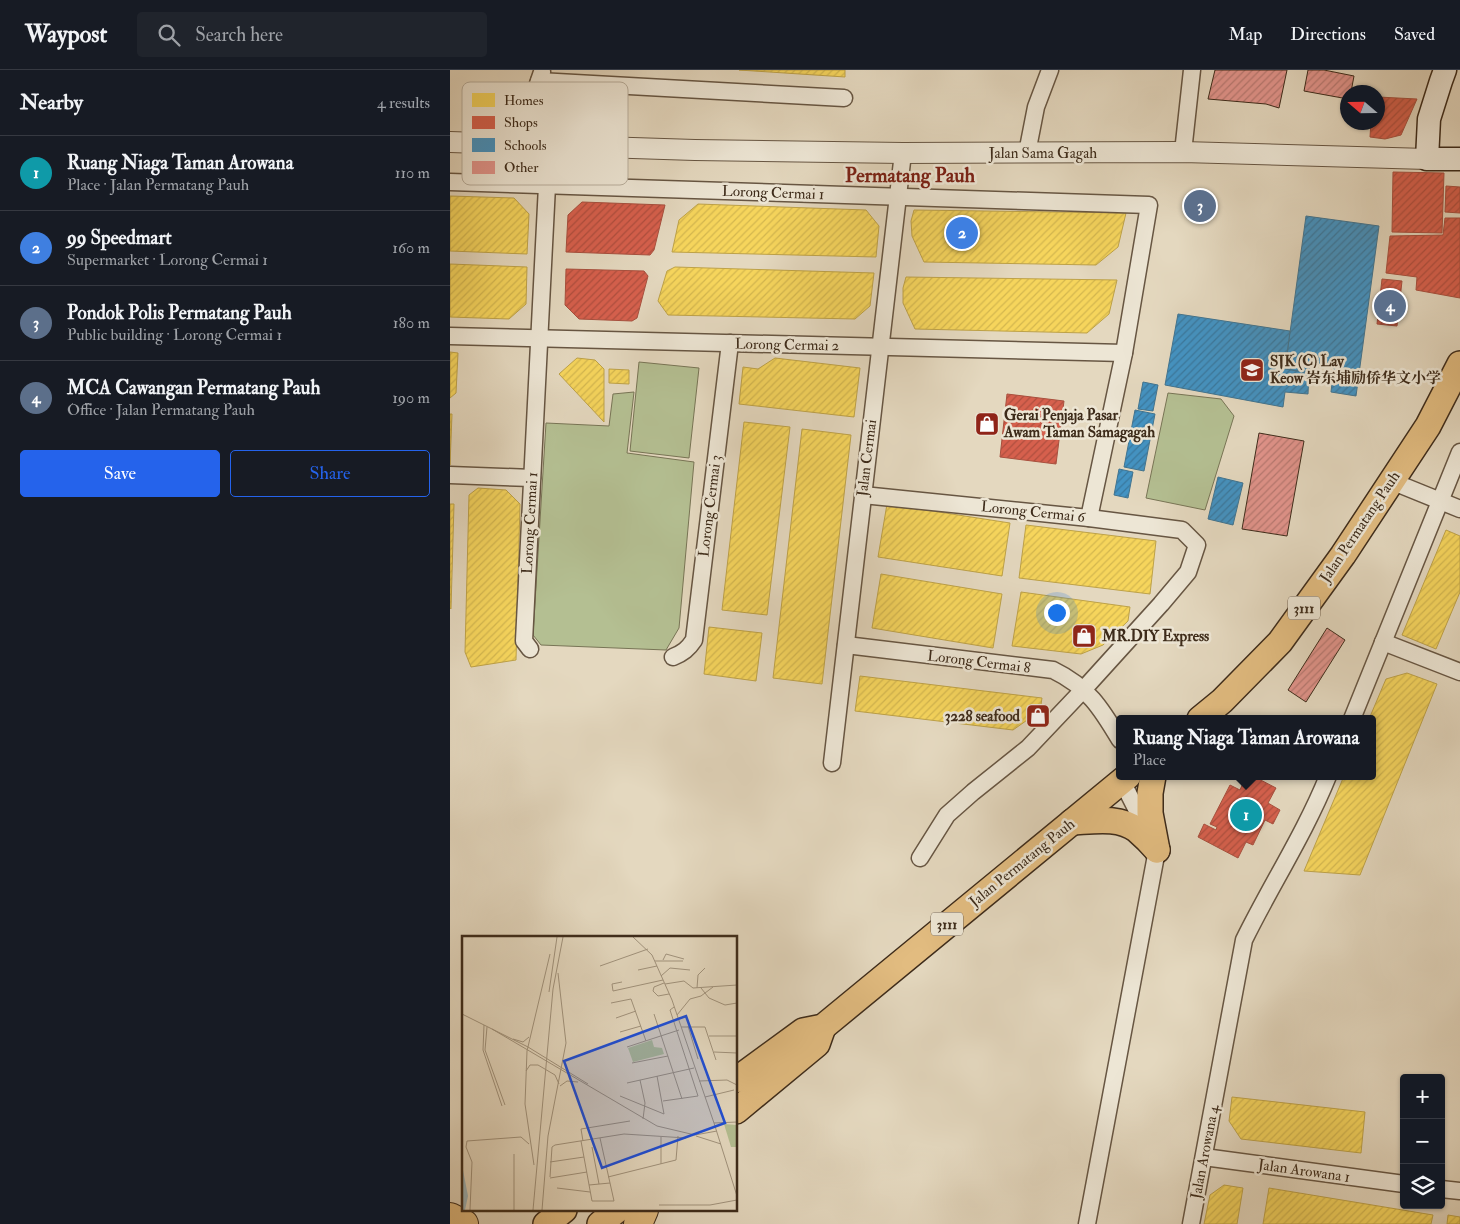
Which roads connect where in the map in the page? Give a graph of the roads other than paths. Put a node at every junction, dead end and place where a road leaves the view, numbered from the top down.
1 (1050, 70) edge
2 (1192, 70) edge
3 (1446, 70) edge
4 (541, 76) edge
5 (624, 82) edge
6 (628, 82) edge
7 (844, 98) dead end
8 (628, 148) edge
9 (1183, 152) junction
10 (903, 153) junction
11 (1027, 153) junction
12 (1427, 158) junction
13 (1460, 160) edge
14 (523, 185) edge
15 (547, 186) junction
16 (898, 197) junction
17 (450, 336) edge
18 (539, 338) junction
19 (730, 343) junction
20 (880, 347) junction
21 (1124, 353) junction
22 (1460, 364) edge
23 (1460, 378) edge
24 (1428, 426) junction
25 (1460, 452) edge
26 (450, 475) edge
27 (532, 478) junction
28 (1391, 482) junction
29 (863, 495) junction
30 (1440, 501) junction
31 (1460, 509) edge
32 (1089, 518) junction
33 (1383, 642) junction
34 (846, 645) junction
35 (530, 650) dead end
36 (673, 657) dead end
37 (1460, 672) edge
38 (1083, 690) junction
39 (1100, 708) junction
40 (1205, 715) edge
41 (1354, 715) edge
42 (1116, 717) edge
43 (1116, 734) edge
44 (832, 763) dead end
45 (1122, 780) edge
46 (1125, 780) edge
47 (1152, 780) edge
48 (1326, 780) edge
49 (1072, 822) junction
50 (1157, 850) junction
51 (920, 858) dead end
52 (823, 1026) junction
53 (738, 1079) edge
54 (738, 1109) edge
55 (1204, 1157) junction
56 (1400, 1183) edge
57 (1445, 1190) edge
58 (1460, 1192) edge
59 (561, 1212) edge
60 (615, 1212) edge
61 (643, 1212) edge
62 (450, 1217) edge
63 (464, 1224) edge
64 (546, 1224) edge
65 (600, 1224) edge
66 (638, 1224) edge
67 (1087, 1224) edge
68 (1191, 1224) edge

1 - 11 street
2 - 9 street
3 - 12 main road
4 - 5 street
6 - 7 street
8 - 10 street, Jalan Sama Gagah
9 - 11 street, Jalan Sama Gagah
9 - 12 street, Jalan Sama Gagah
10 - 11 street, Jalan Sama Gagah
10 - 16 street, Jalan Cermai
12 - 13 main road
14 - 15 street, Lorong Cermai 1
15 - 16 street, Lorong Cermai 1
15 - 18 street, Lorong Cermai 1
16 - 20 street, Jalan Cermai
16 - 21 street, Lorong Cermai 1
17 - 18 street, Lorong Cermai 2
18 - 19 street, Lorong Cermai 2
18 - 27 street, Lorong Cermai 1
19 - 20 street, Lorong Cermai 2
19 - 36 street, Lorong Cermai 3
20 - 21 street, Lorong Cermai 2
20 - 29 street, Jalan Cermai
21 - 32 street
22 - 24 main road, Jalan Permatang Pauh / 3111
23 - 24 main road
24 - 28 main road, Jalan Permatang Pauh / 3111
25 - 30 street
26 - 27 street
27 - 35 street, Lorong Cermai 1
28 - 30 street
28 - 40 main road, Jalan Permatang Pauh / 3111
29 - 32 street, Lorong Cermai 6
29 - 34 street, Jalan Cermai
30 - 31 street
30 - 33 street
32 - 38 street, Lorong Cermai 6
33 - 37 street
33 - 41 street
34 - 38 street, Lorong Cermai 8
34 - 44 street, Jalan Cermai
38 - 39 street, Lorong Cermai 8
38 - 51 street
39 - 42 street, Lorong Cermai 8
39 - 43 street, Lorong Cermai 8
45 - 49 main road, Jalan Permatang Pauh / 3111
46 - 50 street
47 - 50 main road
48 - 55 street, Jalan Arowana 4
49 - 50 main road
49 - 52 main road, Jalan Permatang Pauh / 3111
50 - 67 street
52 - 53 main road, Jalan Permatang Pauh / 3111
52 - 54 main road, Jalan Permatang Pauh / 3111
55 - 56 street, Jalan Arowana 1
55 - 68 street, Jalan Arowana 4
57 - 58 street
59 - 64 main road
60 - 65 main road
61 - 66 highway
62 - 63 highway

